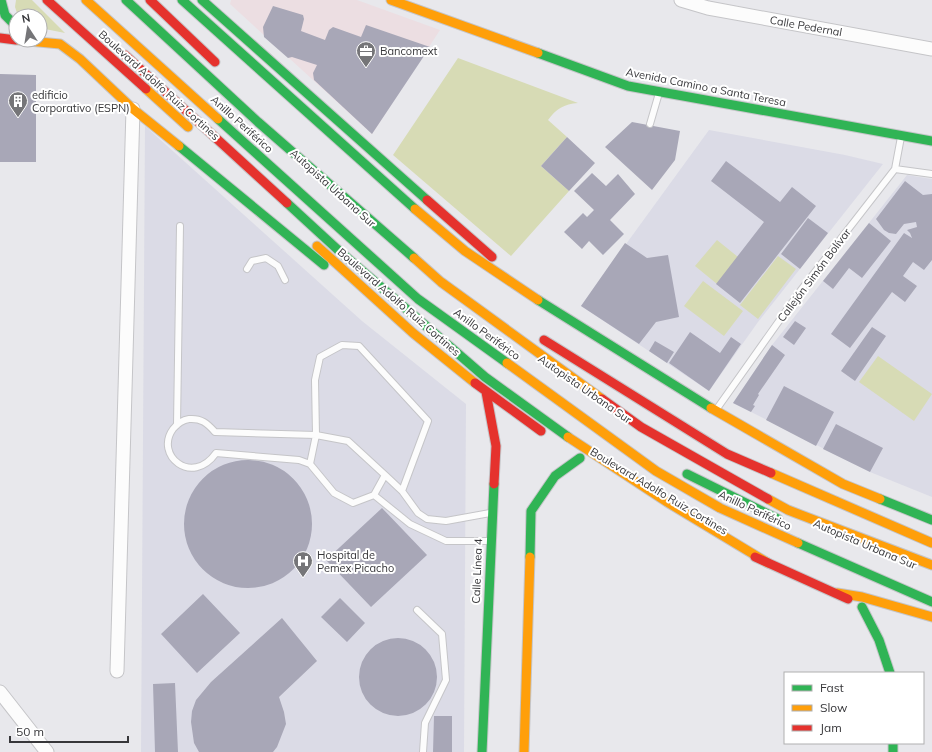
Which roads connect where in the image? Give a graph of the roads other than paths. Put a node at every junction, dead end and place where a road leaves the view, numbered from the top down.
1 (1, 0) edge
2 (86, 0) edge
3 (126, 0) edge
4 (150, 0) edge
5 (182, 0) edge
6 (202, 0) edge
7 (391, 0) edge
8 (681, 0) edge
9 (50, 2) edge
10 (8, 19) edge
11 (48, 40) edge
12 (48, 43) edge
13 (60, 44) junction
14 (119, 49) dead end
15 (932, 49) edge
16 (224, 71) dead end
17 (659, 92) junction
18 (132, 109) junction
19 (650, 124) dead end
20 (197, 135) dead end
21 (901, 135) junction
22 (932, 141) edge
23 (327, 169) dead end
24 (895, 169) junction
25 (932, 174) edge
26 (180, 226) dead end
27 (308, 237) dead end
28 (436, 264) dead end
29 (247, 269) dead end
30 (285, 280) dead end
31 (471, 292) dead end
32 (495, 310) dead end
33 (564, 315) junction
34 (413, 333) junction
35 (535, 334) dead end
36 (486, 392) junction
37 (715, 411) junction
38 (177, 425) junction
39 (316, 435) junction
40 (549, 436) dead end
41 (580, 458) dead end
42 (310, 464) junction
43 (680, 470) dead end
44 (386, 476) junction
45 (402, 491) junction
46 (632, 491) dead end
47 (374, 495) junction
48 (492, 512) junction
49 (418, 513) junction
50 (932, 520) edge
51 (784, 521) dead end
52 (410, 524) junction
53 (491, 541) junction
54 (932, 543) edge
55 (768, 563) junction
56 (932, 565) edge
57 (838, 593) junction
58 (932, 602) edge
59 (862, 607) junction
60 (417, 610) dead end
61 (932, 617) edge
62 (932, 626) edge
63 (117, 671) dead end
64 (890, 672) edge
65 (0, 692) edge
66 (47, 752) edge
67 (423, 752) edge
68 (482, 752) edge
69 (524, 752) edge

1 - 10 main road
2 - 58 main road, Anillo Periférico
3 - 56 main road, Autopista Urbana Sur
4 - 16 main road
5 - 33 main road
6 - 33 main road
7 - 17 main road, Avenida Camino a Santa Teresa
8 - 15 street, Calle Pedernal
9 - 20 main road, Boulevard Adolfo Ruiz Cortines
11 - 13 main road
12 - 13 main road
13 - 18 main road
14 - 55 main road
17 - 19 lane
17 - 21 main road, Avenida Camino a Santa Teresa
18 - 34 main road
18 - 63 street
21 - 22 main road, Avenida Camino a Santa Teresa
21 - 24 lane, Callejón Simón Bolívar
23 - 28 main road
24 - 25 lane
24 - 37 lane, Callejón Simón Bolívar
26 - 38 lane
27 - 34 main road, Boulevard Adolfo Ruiz Cortines
29 - 30 lane
31 - 32 main road
33 - 37 main road
34 - 36 main road, Boulevard Adolfo Ruiz Cortines
35 - 54 main road
36 - 40 main road, Boulevard Adolfo Ruiz Cortines
36 - 48 main road, Calle Línea 4
37 - 50 main road
38 - 39 lane
38 - 42 lane
39 - 42 lane
39 - 44 lane
39 - 45 lane
41 - 69 main road
42 - 47 lane
43 - 51 main road
44 - 45 lane
44 - 47 lane
45 - 49 lane
46 - 55 main road, Boulevard Adolfo Ruiz Cortines
47 - 52 lane
48 - 49 lane
48 - 53 main road, Calle Línea 4
49 - 52 lane
52 - 53 lane
53 - 68 main road, Calle Línea 4
55 - 57 main road, Boulevard Adolfo Ruiz Cortines
57 - 59 main road, Boulevard Adolfo Ruiz Cortines
57 - 61 main road
59 - 62 main road, Boulevard Adolfo Ruiz Cortines
59 - 64 main road
60 - 67 lane
65 - 66 street

